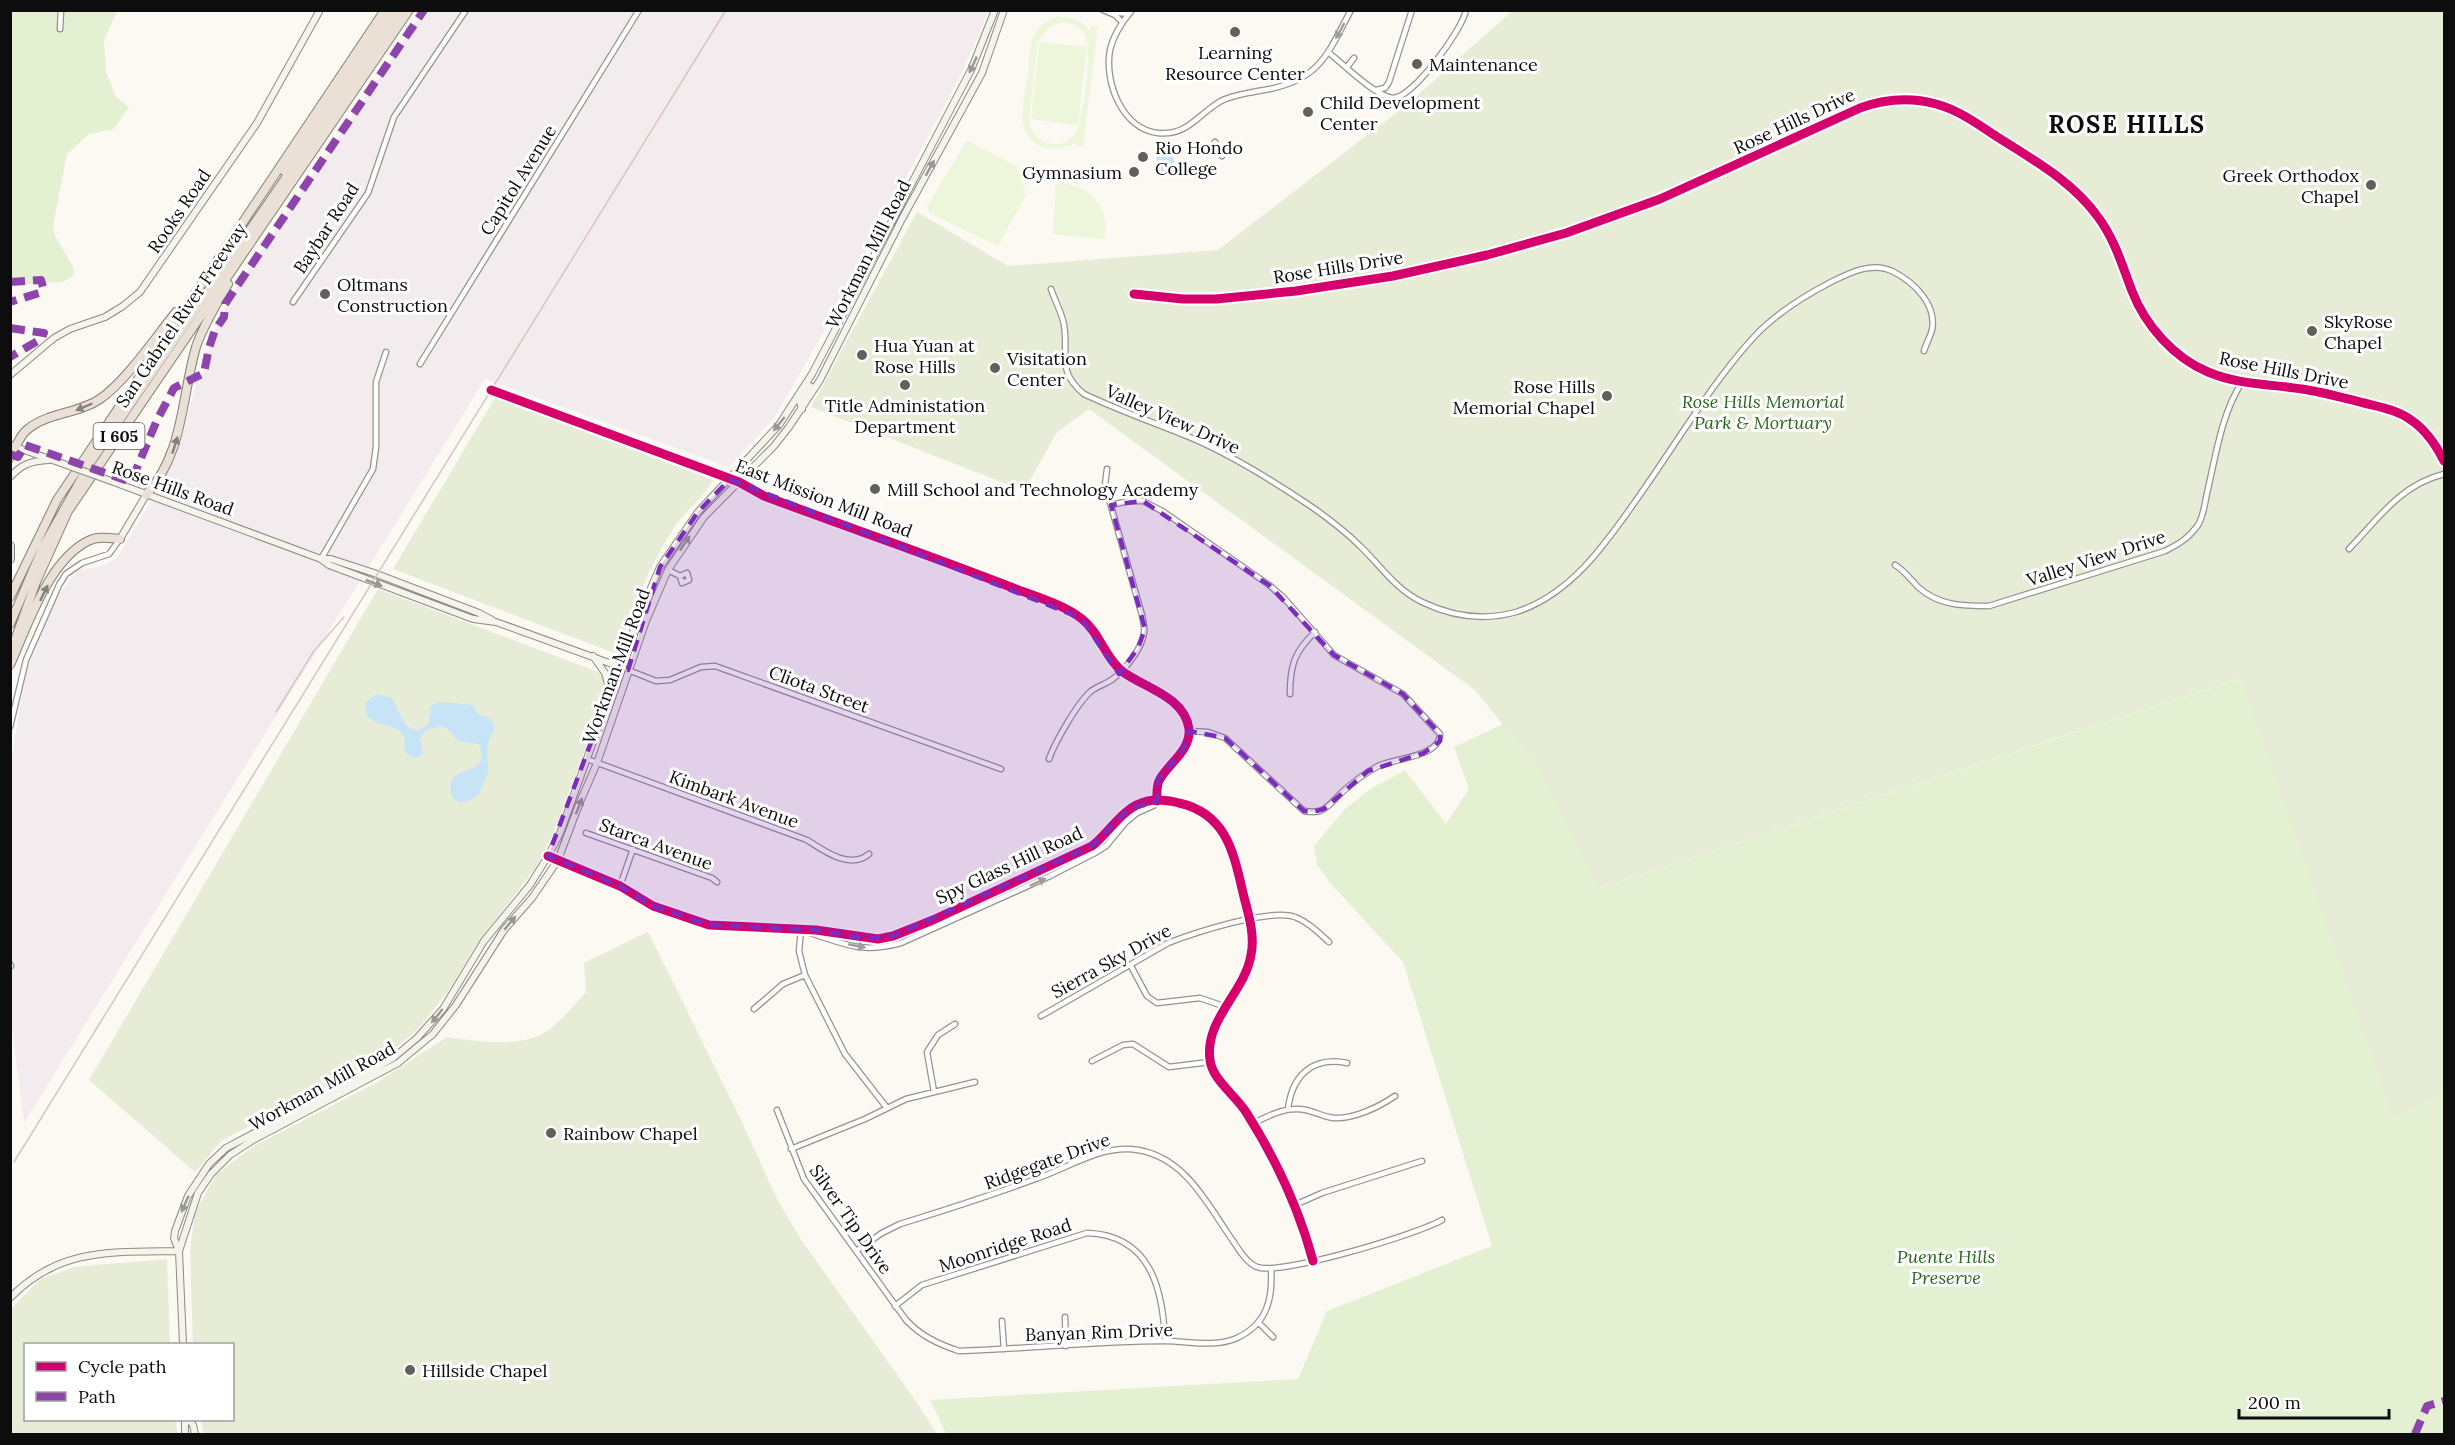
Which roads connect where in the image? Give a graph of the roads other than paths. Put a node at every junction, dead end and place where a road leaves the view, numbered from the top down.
1 (61, 10) edge
2 (320, 10) edge
3 (385, 10) edge
4 (393, 10) edge
5 (401, 10) edge
6 (409, 10) edge
7 (466, 10) edge
8 (639, 10) edge
9 (994, 10) edge
10 (1004, 10) edge
11 (1351, 10) edge
12 (1412, 10) edge
13 (1466, 10) edge
14 (1106, 11) edge
15 (1130, 12) edge
16 (1122, 22) junction
17 (60, 29) dead end
18 (1328, 52) junction
19 (1354, 58) dead end
20 (1347, 67) junction
21 (1376, 90) junction
22 (1215, 142) dead end
23 (1222, 156) dead end
24 (256, 234) junction
25 (208, 273) junction
26 (1051, 289) dead end
27 (1134, 294) dead end
28 (293, 302) dead end
29 (159, 346) junction
30 (1924, 351) dead end
31 (386, 352) dead end
32 (420, 364) dead end
33 (817, 366) junction
34 (10, 375) edge
35 (2242, 382) junction
36 (491, 390) dead end
37 (802, 409) junction
38 (12, 448) edge
39 (10, 459) edge
40 (52, 459) junction
41 (2445, 462) edge
42 (1107, 469) dead end
43 (2445, 474) edge
44 (10, 477) edge
45 (730, 479) junction
46 (739, 482) junction
47 (146, 495) junction
48 (1111, 505) junction
49 (120, 539) junction
50 (10, 546) edge
51 (2349, 549) dead end
52 (10, 559) edge
53 (321, 559) junction
54 (1894, 565) dead end
55 (660, 567) junction
56 (668, 570) junction
57 (678, 575) dead end
58 (16, 584) junction
59 (10, 597) edge
60 (649, 612) junction
61 (10, 614) edge
62 (10, 624) edge
63 (1315, 632) junction
64 (10, 654) edge
65 (592, 655) junction
66 (10, 665) edge
67 (620, 666) junction
68 (628, 670) junction
69 (1122, 670) junction
70 (611, 693) junction
71 (1290, 694) dead end
72 (10, 727) edge
73 (1189, 731) junction
74 (586, 759) junction
75 (1049, 759) dead end
76 (597, 763) junction
77 (1000, 769) dead end
78 (1157, 801) junction
79 (586, 832) dead end
80 (633, 849) junction
81 (869, 854) dead end
82 (548, 856) junction
83 (558, 860) junction
84 (717, 882) dead end
85 (620, 886) junction
86 (1249, 919) junction
87 (801, 930) junction
88 (1329, 942) dead end
89 (1131, 966) junction
90 (805, 975) junction
91 (1226, 1007) junction
92 (754, 1009) dead end
93 (1041, 1016) dead end
94 (955, 1024) dead end
95 (1092, 1061) dead end
96 (1210, 1062) junction
97 (1347, 1063) dead end
98 (975, 1082) dead end
99 (934, 1092) junction
100 (1395, 1096) dead end
101 (887, 1108) junction
102 (1288, 1109) junction
103 (777, 1110) dead end
104 (1252, 1124) junction
105 (791, 1149) junction
106 (1422, 1161) dead end
107 (1295, 1205) junction
108 (1442, 1220) dead end
109 (178, 1251) junction
110 (856, 1251) junction
111 (1313, 1261) junction
112 (1271, 1269) junction
113 (10, 1298) edge
114 (896, 1306) junction
115 (1065, 1317) dead end
116 (1002, 1321) dead end
117 (1259, 1323) junction
118 (1274, 1337) dead end
119 (1165, 1341) junction
120 (183, 1343) edge
121 (1066, 1346) junction
122 (1004, 1349) junction

1 - 17 street
2 - 34 main road, Rooks Road
3 - 25 highway, San Gabriel River Freeway / I 605
4 - 29 highway
5 - 62 highway
6 - 24 highway, San Gabriel River Freeway / I 605
7 - 28 street, Baybar Road
8 - 32 street, Capitol Avenue
9 -> 33 main road, Workman Mill Road
37 -> 10 main road, Workman Mill Road
11 -> 18 street
12 - 21 street
13 - 21 street
14 - 15 street
14 - 16 street
15 - 16 street
16 - 18 street
18 - 20 street
19 - 20 street
20 - 21 street
22 - 23 street
47 -> 24 highway
24 - 64 highway, San Gabriel River Freeway / I 605
25 - 29 highway, San Gabriel River Freeway / I 605
25 -> 38 highway
26 - 30 street, Valley View Drive
27 - 35 street, Rose Hills Drive
29 - 58 highway, San Gabriel River Freeway / I 605
31 - 53 street
33 - 37 main road
33 -> 45 main road, Workman Mill Road
35 - 41 street, Rose Hills Drive
35 - 54 street, Valley View Drive
36 - 45 street, East Mission Mill Road
37 - 46 main road, Workman Mill Road
38 - 39 main road
38 - 40 main road, Rose Hills Road
40 - 44 main road
40 - 47 main road, Rose Hills Road, bridge
42 - 48 street
43 - 51 street
45 - 46 street, East Mission Mill Road
45 - 55 main road, Workman Mill Road
56 -> 46 main road, Workman Mill Road
46 - 69 street, East Mission Mill Road
47 - 49 main road
47 - 53 main road, Rose Hills Road
48 - 63 street
48 - 69 street
66 -> 49 highway
49 - 72 street
50 - 52 highway
53 - 65 main road, Rose Hills Road
55 - 60 main road
55 - 67 main road, Workman Mill Road
56 - 57 street
56 - 60 main road, Workman Mill Road
58 - 59 highway, San Gabriel River Freeway / I 605
58 - 61 highway
60 - 68 main road, Workman Mill Road
63 - 71 street
63 - 73 street
65 - 67 main road, Rose Hills Road
65 - 70 main road
67 - 68 main road, Rose Hills Road
67 - 70 main road, Workman Mill Road
68 - 76 main road, Workman Mill Road
68 - 77 street, Cliota Street
69 - 73 street
69 - 75 street
70 - 74 main road, Workman Mill Road
73 - 78 street
74 - 76 street, Kimbark Avenue
74 - 82 main road, Workman Mill Road
76 - 81 street, Kimbark Avenue
83 -> 76 main road, Workman Mill Road
78 - 86 street, Spy Glass Hill Road
78 - 87 street, Spy Glass Hill Road
87 -> 78 street, Spy Glass Hill Road
79 - 80 street, Starca Avenue
80 - 84 street, Starca Avenue
80 - 85 street
82 - 83 street, Spy Glass Hill Road
82 -> 109 main road, Workman Mill Road
83 - 85 street, Spy Glass Hill Road
109 -> 83 main road, Workman Mill Road
85 - 87 street, Spy Glass Hill Road
86 - 88 street, Sierra Sky Drive
86 - 89 street, Sierra Sky Drive
86 - 91 street, Spy Glass Hill Road
87 - 90 street
89 - 91 street
89 - 93 street, Sierra Sky Drive
90 - 92 street
90 - 101 street
91 - 96 street, Spy Glass Hill Road
94 - 99 street
95 - 96 street
96 - 104 street
97 - 102 street
98 - 99 street
99 - 101 street
100 - 102 street
101 - 105 street
102 - 104 street
103 - 105 street, Silver Tip Drive
104 - 107 street
105 - 110 street, Silver Tip Drive
106 - 107 street
107 - 111 street
108 - 111 street
109 - 113 main road
109 - 120 main road, Workman Mill Road
110 - 112 street, Ridgegate Drive
110 - 114 street, Silver Tip Drive
111 - 112 street
112 - 117 street
114 - 119 street, Moonridge Road
114 - 122 street, Banyan Rim Drive
115 - 121 street
116 - 122 street
117 - 118 street
117 - 119 street, Banyan Rim Drive
119 - 121 street, Banyan Rim Drive
121 - 122 street, Banyan Rim Drive

